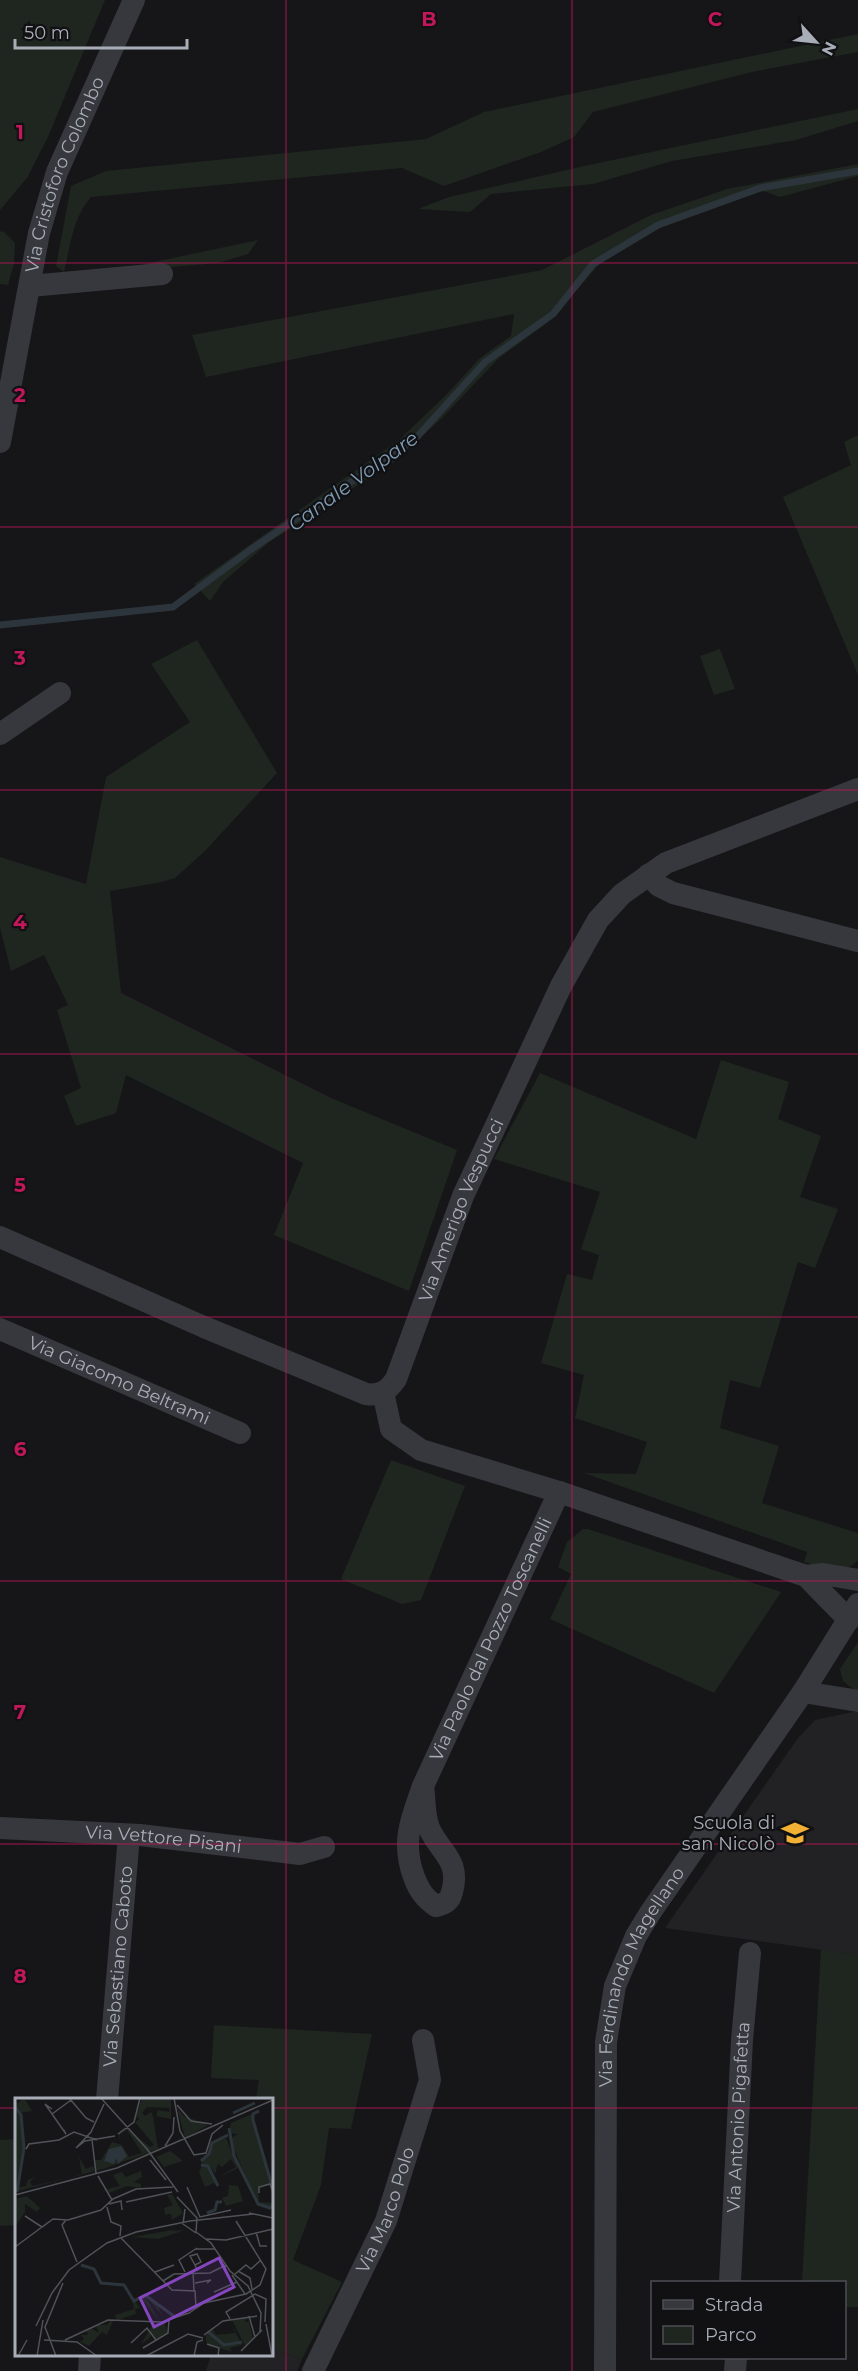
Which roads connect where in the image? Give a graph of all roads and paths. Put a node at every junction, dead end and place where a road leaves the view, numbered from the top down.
1 (134, 0) edge
2 (162, 274) dead end
3 (30, 286) junction
4 (0, 442) edge
5 (60, 693) dead end
6 (0, 734) edge
7 (858, 789) edge
8 (648, 875) junction
9 (858, 940) edge
10 (0, 1237) edge
11 (0, 1329) edge
12 (383, 1392) junction
13 (240, 1433) dead end
14 (559, 1492) junction
15 (806, 1576) junction
16 (858, 1580) edge
17 (854, 1612) edge
18 (803, 1692) junction
19 (858, 1701) edge
20 (423, 1786) dead end
21 (0, 1828) edge
22 (129, 1835) junction
23 (324, 1847) dead end
24 (750, 1953) dead end
25 (423, 2040) dead end
26 (107, 2098) edge
27 (730, 2281) edge
28 (90, 2356) edge
29 (89, 2371) edge
30 (313, 2371) edge
31 (605, 2371) edge

1 - 3 street, Via Cristoforo Colombo
2 - 3 street, Via Cristoforo Colombo
3 - 4 street, Via Cristoforo Colombo
5 - 6 street
7 - 8 street, Via Amerigo Vespucci
8 - 9 street
8 - 12 street, Via Amerigo Vespucci
10 - 12 street
11 - 13 street, Via Giacomo Beltrami
12 - 14 street
14 - 15 street
14 - 20 street, Via Paolo dal Pozzo Toscanelli
15 - 16 street
15 - 17 street
17 - 18 street, Via Ferdinando Magellano
18 - 19 street
18 - 31 street, Via Ferdinando Magellano
21 - 22 street, Via Vettore Pisani
22 - 23 street, Via Vettore Pisani
22 - 26 street, Via Sebastiano Caboto
24 - 27 street, Via Antonio Pigafetta
25 - 30 street, Via Marco Polo
28 - 29 street

